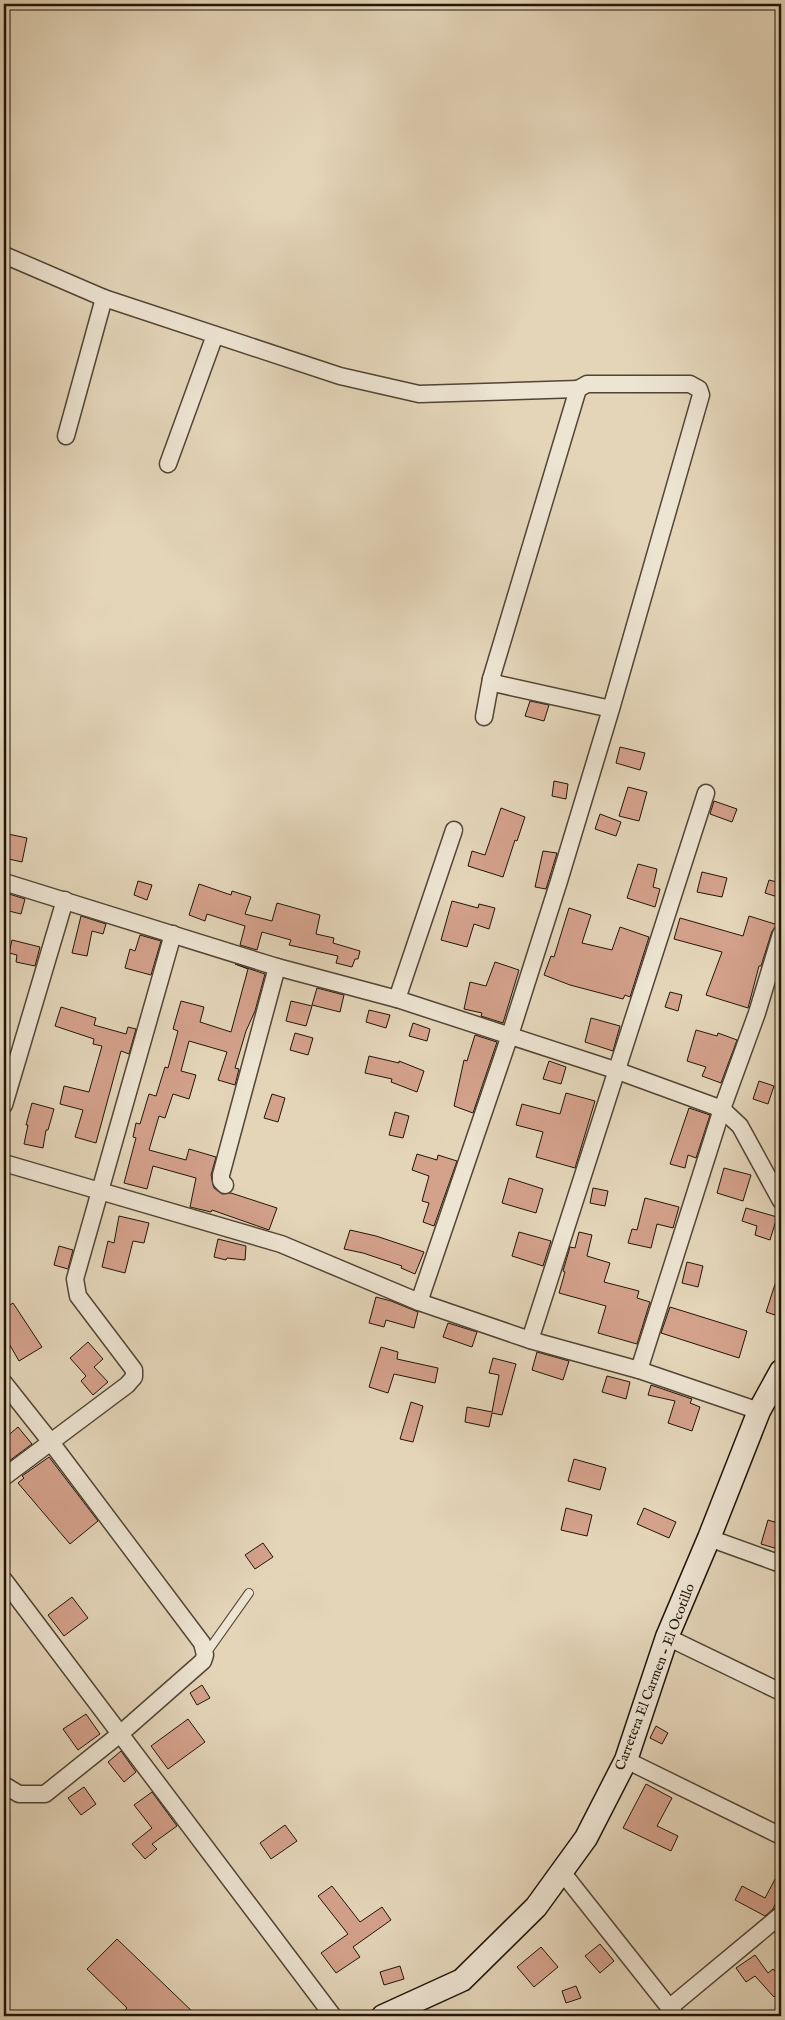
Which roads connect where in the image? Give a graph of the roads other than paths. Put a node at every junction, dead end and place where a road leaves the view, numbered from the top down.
1 (4, 255) edge
2 (104, 298) junction
3 (215, 335) junction
4 (578, 389) junction
5 (66, 436) dead end
6 (168, 464) dead end
7 (491, 679) junction
8 (611, 710) junction
9 (484, 717) dead end
10 (706, 794) dead end
11 (454, 830) dead end
12 (4, 882) edge
13 (65, 900) junction
14 (173, 934) junction
15 (781, 934) edge
16 (277, 967) junction
17 (397, 1000) junction
18 (510, 1035) junction
19 (618, 1071) junction
20 (4, 1106) edge
21 (722, 1109) junction
22 (4, 1163) edge
23 (225, 1185) dead end
24 (100, 1192) junction
25 (781, 1201) edge
26 (419, 1302) junction
27 (530, 1340) junction
28 (639, 1370) junction
29 (781, 1371) edge
30 (4, 1383) edge
31 (759, 1411) junction
32 (50, 1441) junction
33 (4, 1477) edge
34 (709, 1538) junction
35 (781, 1564) edge
36 (4, 1580) edge
37 (249, 1593) dead end
38 (667, 1637) junction
39 (206, 1655) junction
40 (781, 1692) edge
41 (120, 1734) junction
42 (626, 1760) junction
43 (4, 1784) edge
44 (781, 1836) edge
45 (562, 1872) junction
46 (781, 1915) edge
47 (672, 2012) edge
48 (333, 2016) edge
49 (383, 2016) edge

1 - 2 street
2 - 3 street
2 - 5 street
3 - 4 street
3 - 6 street
4 - 7 street
4 - 8 street
7 - 8 street
7 - 9 street
8 - 18 street
10 - 19 street
11 - 17 street
12 - 13 street
13 - 14 street
13 - 20 street
14 - 16 street
14 - 24 street
15 - 21 street
16 - 17 street
16 - 23 street
17 - 18 street
18 - 19 street
18 - 26 street
19 - 21 street
19 - 27 street
21 - 25 street
21 - 28 street
22 - 24 street
24 - 26 street
24 - 32 street
26 - 27 street
27 - 28 street
28 - 31 street
29 - 31 main road, Carretera El Carmen - El Ocotillo
30 - 32 street
31 - 34 main road, Carretera El Carmen - El Ocotillo
32 - 33 street
32 - 39 street
34 - 35 street
34 - 38 main road, Carretera El Carmen - El Ocotillo
36 - 41 street
37 - 39 lane
38 - 40 street
38 - 42 main road, Carretera El Carmen - El Ocotillo
39 - 41 street
41 - 43 street
41 - 48 street
42 - 44 street
42 - 45 main road, Carretera El Carmen - El Ocotillo
45 - 47 street
45 - 49 main road, Carretera El Carmen - El Ocotillo
46 - 47 street

